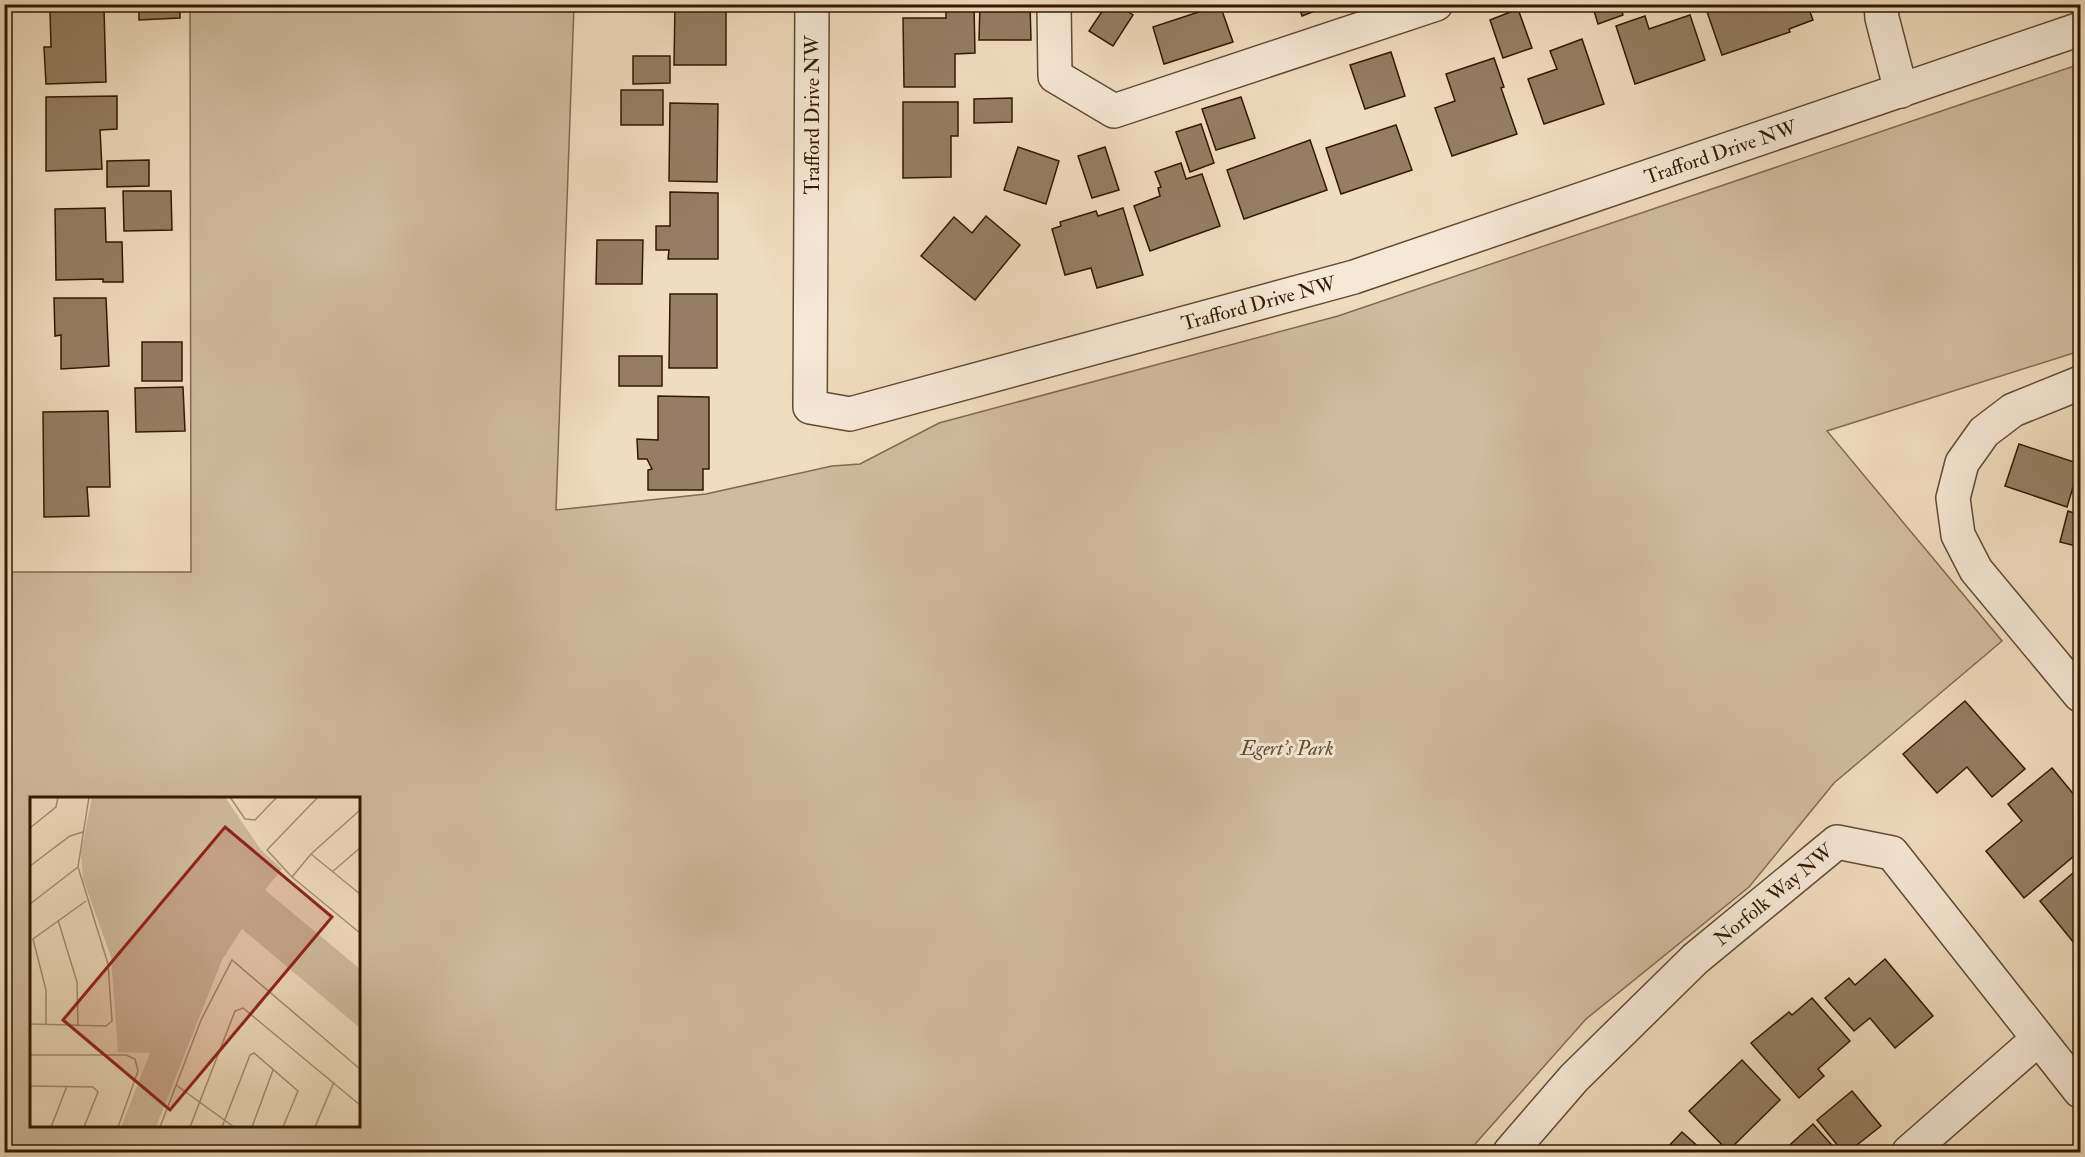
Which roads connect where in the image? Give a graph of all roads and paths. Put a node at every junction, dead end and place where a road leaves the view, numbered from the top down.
1 (812, 4) edge
2 (1054, 4) edge
3 (1436, 4) edge
4 (1881, 4) edge
5 (2080, 29) edge
6 (1901, 91) junction
7 (2080, 383) edge
8 (2080, 695) edge
9 (2038, 1040) junction
10 (2080, 1091) edge
11 (1510, 1152) edge
12 (1909, 1152) edge

1 - 6 street, Trafford Drive NW
2 - 3 street
4 - 6 street
5 - 6 street, Trafford Drive NW
7 - 8 street
9 - 10 street, Norfolk Way NW
9 - 11 street, Norfolk Way NW
9 - 12 street

